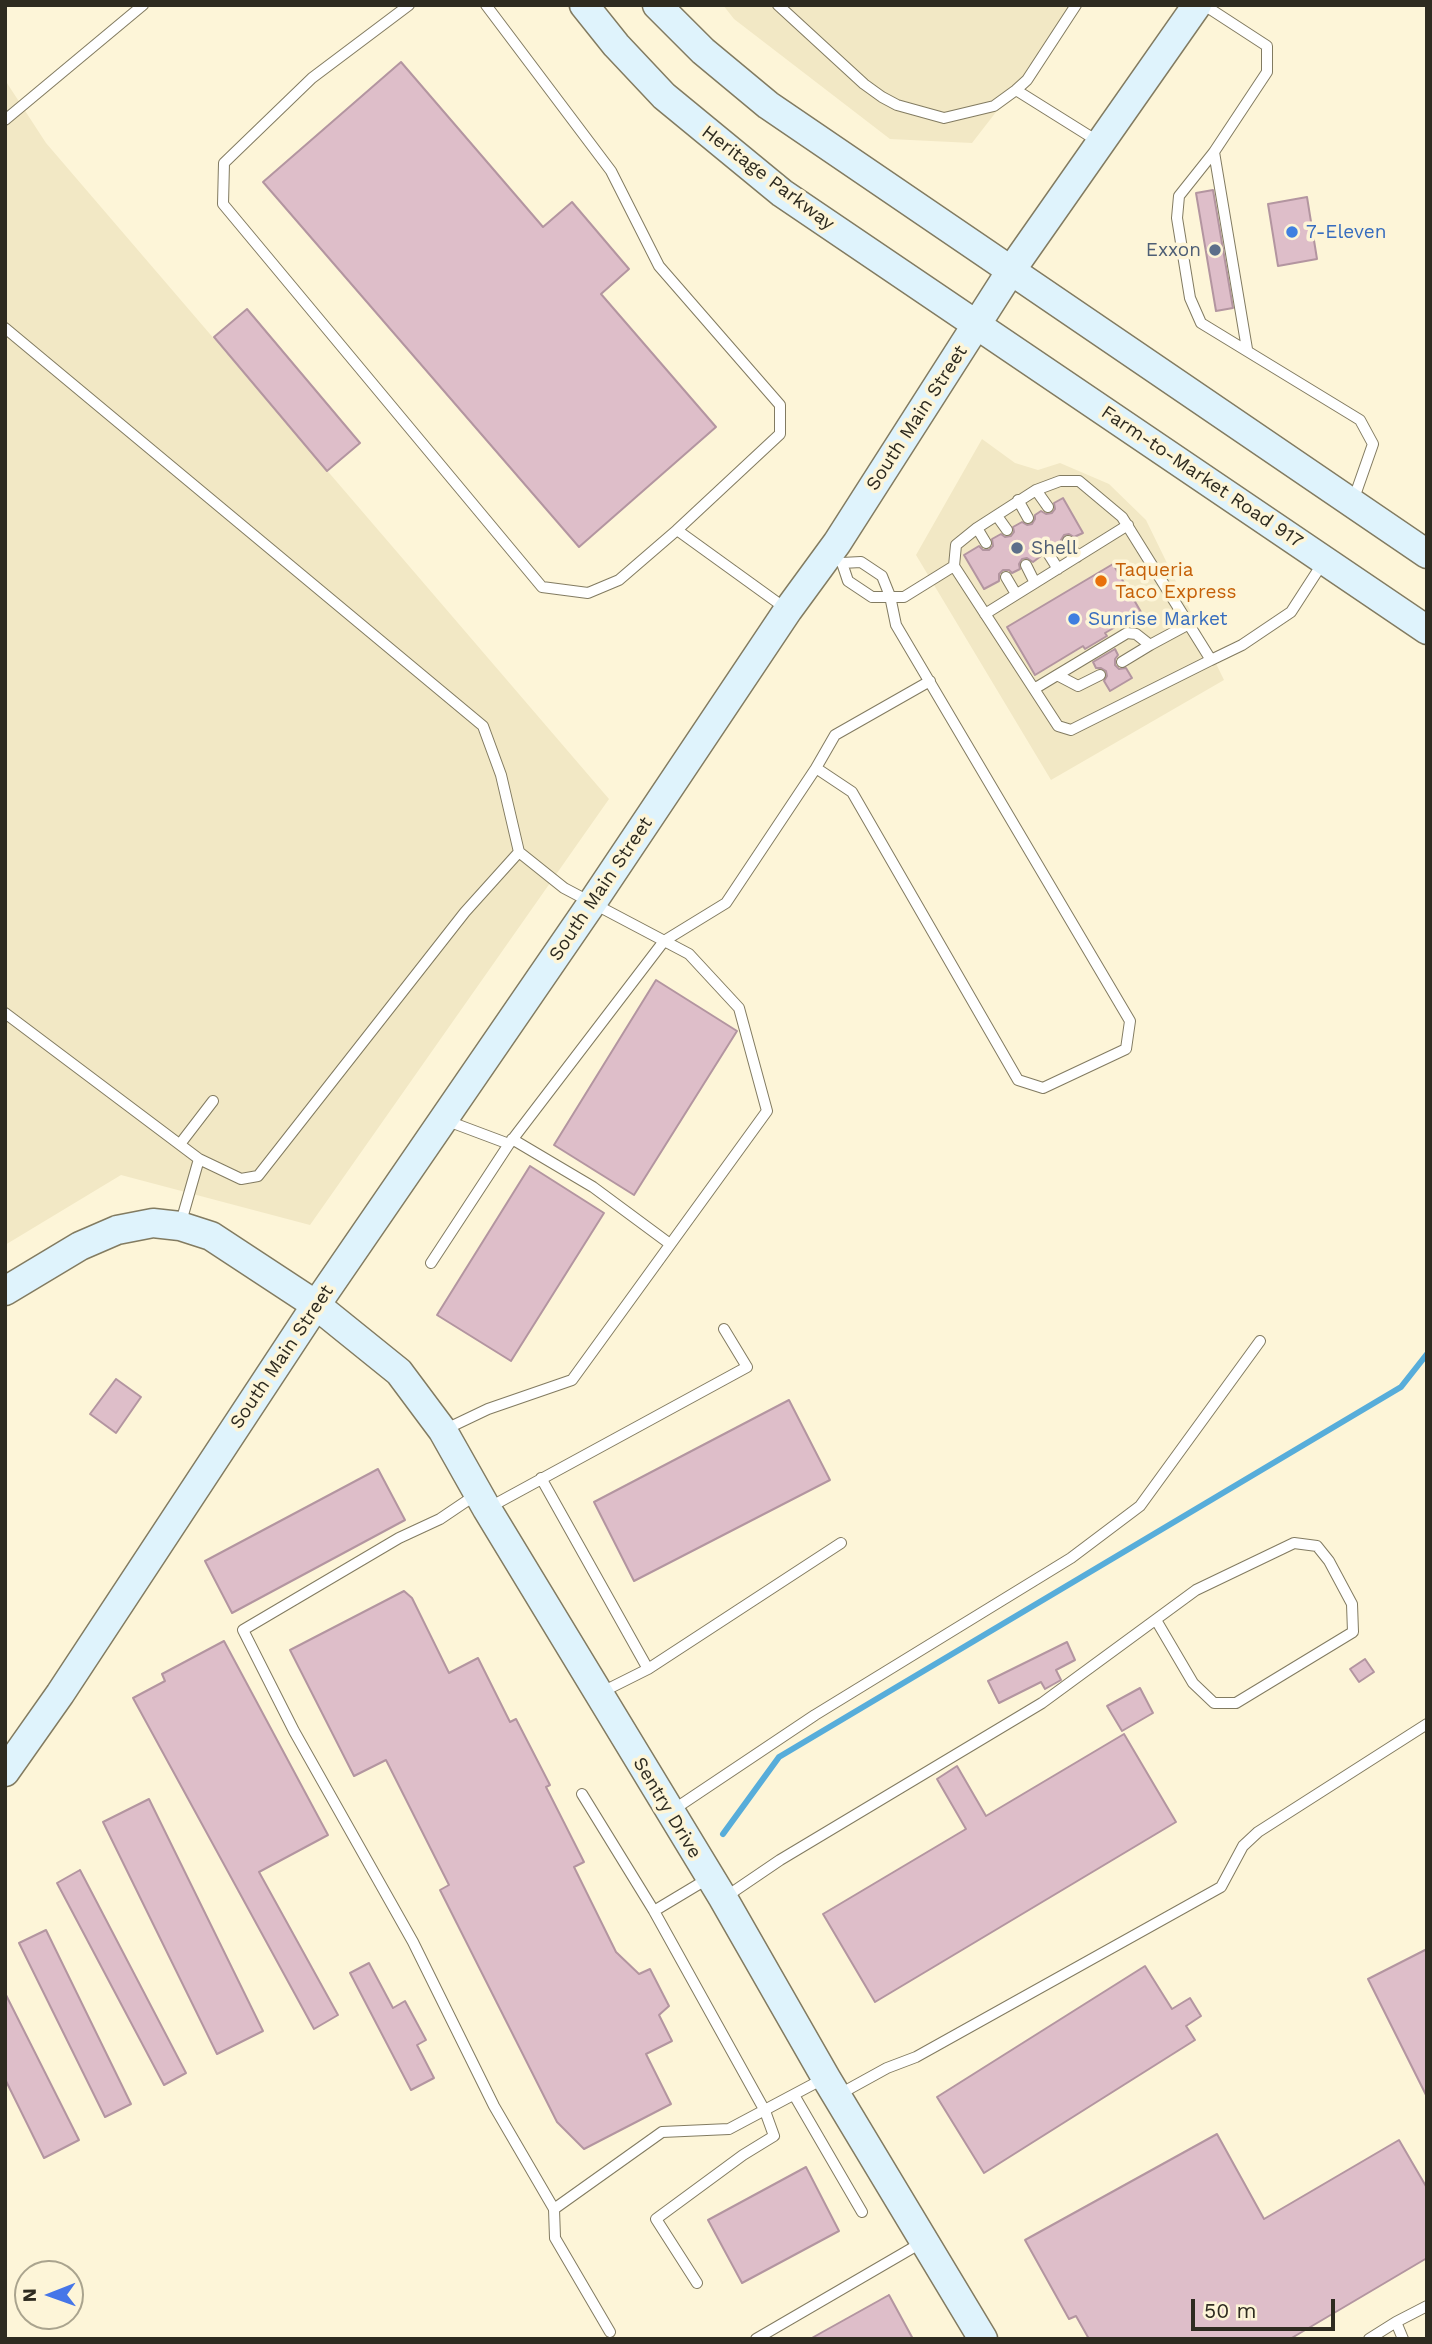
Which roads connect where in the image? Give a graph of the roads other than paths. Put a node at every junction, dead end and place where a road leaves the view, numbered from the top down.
1 (143, 5) edge
2 (409, 5) edge
3 (486, 5) edge
4 (584, 5) edge
5 (656, 5) edge
6 (778, 5) edge
7 (1076, 5) edge
8 (1194, 7) edge
9 (1017, 90) junction
10 (5, 120) edge
11 (1101, 143) junction
12 (1214, 152) junction
13 (1012, 270) junction
14 (976, 325) junction
15 (5, 328) edge
16 (1247, 349) junction
17 (1036, 490) junction
18 (1018, 500) junction
19 (1352, 504) junction
20 (1048, 507) dead end
21 (996, 516) junction
22 (1028, 518) dead end
23 (1128, 525) junction
24 (977, 528) junction
25 (677, 530) junction
26 (1007, 530) dead end
27 (1068, 541) dead end
28 (986, 543) dead end
29 (1048, 553) dead end
30 (1427, 554) edge
31 (1077, 557) junction
32 (835, 559) junction
33 (1324, 561) junction
34 (1026, 565) dead end
35 (954, 566) junction
36 (1058, 569) junction
37 (1006, 577) dead end
38 (1035, 583) junction
39 (1016, 594) junction
40 (890, 596) junction
41 (788, 610) junction
42 (985, 614) junction
43 (1189, 624) junction
44 (1427, 630) edge
45 (1150, 645) junction
46 (1211, 660) junction
47 (1122, 662) dead end
48 (1057, 675) junction
49 (1100, 675) dead end
50 (930, 681) junction
51 (1034, 689) junction
52 (816, 768) junction
53 (519, 852) junction
54 (592, 903) junction
55 (664, 941) junction
56 (5, 1013) edge
57 (213, 1101) dead end
58 (444, 1120) junction
59 (510, 1141) junction
60 (180, 1143) junction
61 (199, 1159) junction
62 (180, 1226) junction
63 (670, 1244) junction
64 (430, 1264) dead end
65 (5, 1291) edge
66 (316, 1305) junction
67 (724, 1329) dead end
68 (1260, 1341) dead end
69 (443, 1431) junction
70 (541, 1478) junction
71 (482, 1502) junction
72 (842, 1543) dead end
73 (1156, 1620) junction
74 (648, 1669) junction
75 (598, 1694) junction
76 (1427, 1724) edge
77 (5, 1772) edge
78 (582, 1794) dead end
79 (669, 1812) junction
80 (716, 1888) junction
81 (654, 1911) junction
82 (832, 2087) junction
83 (794, 2095) junction
84 (765, 2112) junction
85 (554, 2209) junction
86 (862, 2212) dead end
87 (924, 2241) junction
88 (697, 2283) dead end
89 (1427, 2306) edge
90 (1396, 2322) junction
91 (610, 2332) dead end
92 (756, 2339) edge
93 (983, 2339) edge
94 (1369, 2339) edge
95 (1403, 2339) edge

1 - 10 lane
2 - 25 lane
3 - 25 lane
4 - 14 main road, Heritage Parkway
5 - 13 main road
6 - 9 lane
7 - 9 lane
8 - 11 main road, South Main Street
8 - 12 lane
9 - 11 lane
11 - 13 main road, South Main Street
12 - 16 lane
12 - 16 lane
13 - 14 main road, South Main Street
13 - 19 main road
14 - 32 main road, South Main Street
14 - 33 main road, Farm-to-Market Road 917
15 - 53 lane
16 - 19 lane
17 - 18 lane
17 - 20 lane
17 - 23 lane
18 - 21 lane
18 - 22 lane
19 - 30 main road
21 - 24 lane
21 - 26 lane
23 - 31 lane
23 - 43 lane
24 - 28 lane
24 - 35 lane
25 - 41 lane
27 - 31 lane
29 - 36 lane
31 - 36 lane
32 - 40 lane
32 - 40 lane
32 - 41 main road, South Main Street
33 - 44 main road, Farm-to-Market Road 917
33 - 46 lane
34 - 38 lane
35 - 40 lane
35 - 42 lane
36 - 38 lane
37 - 39 lane
38 - 39 lane
39 - 42 lane
40 - 50 lane
41 - 54 main road, South Main Street
42 - 51 lane
43 - 45 lane
43 - 46 lane
45 - 47 lane
45 - 48 lane
46 - 51 lane
48 - 49 lane
48 - 51 lane
50 - 52 lane
50 - 52 lane
52 - 55 lane
53 - 54 lane
53 - 61 lane
54 - 55 lane
54 - 58 main road, South Main Street
55 - 59 lane
55 - 63 lane
56 - 60 lane
57 - 60 lane
58 - 59 lane
58 - 66 main road, South Main Street
59 - 63 lane
59 - 64 lane
60 - 61 lane
61 - 62 lane
62 - 65 main road, Sentry Drive
62 - 66 main road, Sentry Drive
63 - 69 lane
66 - 69 main road, Sentry Drive
66 - 77 main road, South Main Street
67 - 70 lane
68 - 79 lane
69 - 71 main road, Sentry Drive
70 - 71 lane
70 - 74 lane
71 - 75 main road, Sentry Drive
71 - 85 lane
72 - 74 lane
73 - 73 lane
73 - 80 lane
74 - 75 lane
75 - 79 main road, Sentry Drive
76 - 82 lane
78 - 81 lane
79 - 80 main road, Sentry Drive
80 - 81 lane
80 - 82 main road, Sentry Drive
81 - 84 lane
82 - 83 lane
82 - 87 main road, Sentry Drive
83 - 84 lane
83 - 86 lane
84 - 85 lane
84 - 88 lane
85 - 91 lane
87 - 92 lane
87 - 93 main road, Sentry Drive
89 - 90 lane
90 - 94 lane
90 - 95 lane

